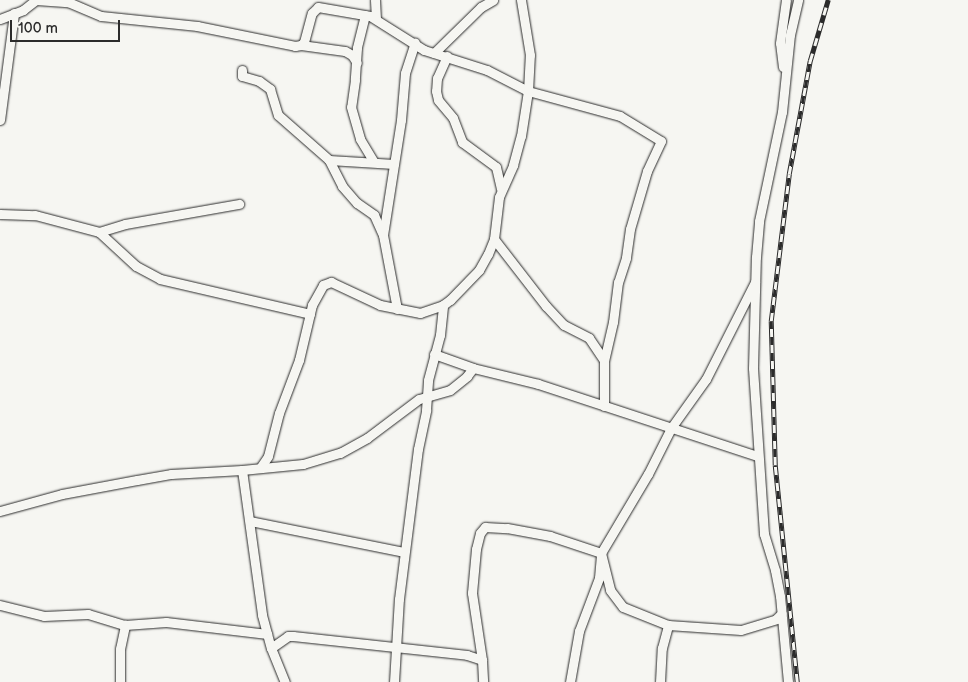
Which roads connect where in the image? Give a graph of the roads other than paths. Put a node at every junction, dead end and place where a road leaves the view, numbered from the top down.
1 (36, 0) edge
2 (375, 0) edge
3 (493, 0) edge
4 (786, 0) edge
5 (798, 0) edge
6 (519, 1) edge
7 (14, 13) junction
8 (365, 15) junction
9 (0, 19) edge
10 (376, 19) junction
11 (415, 44) junction
12 (301, 45) junction
13 (434, 53) junction
14 (447, 56) junction
15 (356, 63) junction
16 (242, 70) dead end
17 (786, 77) junction
18 (528, 90) junction
19 (0, 120) edge
20 (329, 160) junction
21 (373, 161) junction
22 (394, 164) junction
23 (502, 188) junction
24 (239, 204) dead end
25 (0, 214) edge
26 (99, 232) junction
27 (383, 235) junction
28 (494, 239) junction
29 (755, 282) junction
30 (443, 305) junction
31 (397, 309) junction
32 (310, 314) junction
33 (434, 354) junction
34 (604, 360) junction
35 (473, 368) junction
36 (427, 397) junction
37 (604, 406) junction
38 (671, 428) junction
39 (758, 456) junction
40 (260, 468) junction
41 (242, 470) junction
42 (0, 511) edge
43 (250, 521) junction
44 (404, 552) junction
45 (600, 553) junction
46 (0, 605) edge
47 (782, 613) junction
48 (125, 624) junction
49 (668, 625) junction
50 (267, 634) junction
51 (396, 647) junction
52 (272, 648) junction
53 (482, 660) junction
54 (120, 682) edge
55 (285, 682) edge
56 (394, 682) edge
57 (483, 682) edge
58 (570, 682) edge
59 (660, 682) edge
60 (788, 682) edge

1 - 7 street
1 - 12 street
2 - 10 street
3 - 13 street
4 - 17 street
5 - 17 street
6 - 18 street
7 - 9 street
7 - 19 street
8 - 10 street
8 - 12 street
8 - 15 street
10 - 11 street
11 - 13 street
11 - 22 street
12 - 15 street
13 - 14 street
14 - 18 street
14 - 23 street
15 - 21 street
16 - 20 street
17 - 29 street
18 - 23 street
18 - 34 street
20 - 21 street
20 - 27 street
21 - 22 street
22 - 27 street
23 - 28 street
24 - 26 street
25 - 26 street
26 - 32 street
27 - 31 street
28 - 30 street
28 - 34 street
29 - 38 street
29 - 39 street
30 - 31 street
30 - 33 street
31 - 32 street
32 - 40 street
33 - 35 street
33 - 36 street
34 - 37 street
35 - 36 street
35 - 37 street
36 - 40 street
36 - 44 street
37 - 38 street
38 - 39 street
38 - 45 street
39 - 47 street
40 - 41 street
41 - 42 street
41 - 43 street
43 - 44 street
43 - 50 street
44 - 51 street
45 - 49 street
45 - 53 street
45 - 58 street
46 - 48 street
47 - 49 street
47 - 60 street
48 - 50 street
48 - 54 street
49 - 59 street
50 - 52 street
51 - 52 street
51 - 53 street
51 - 56 street
52 - 55 street
53 - 57 street

